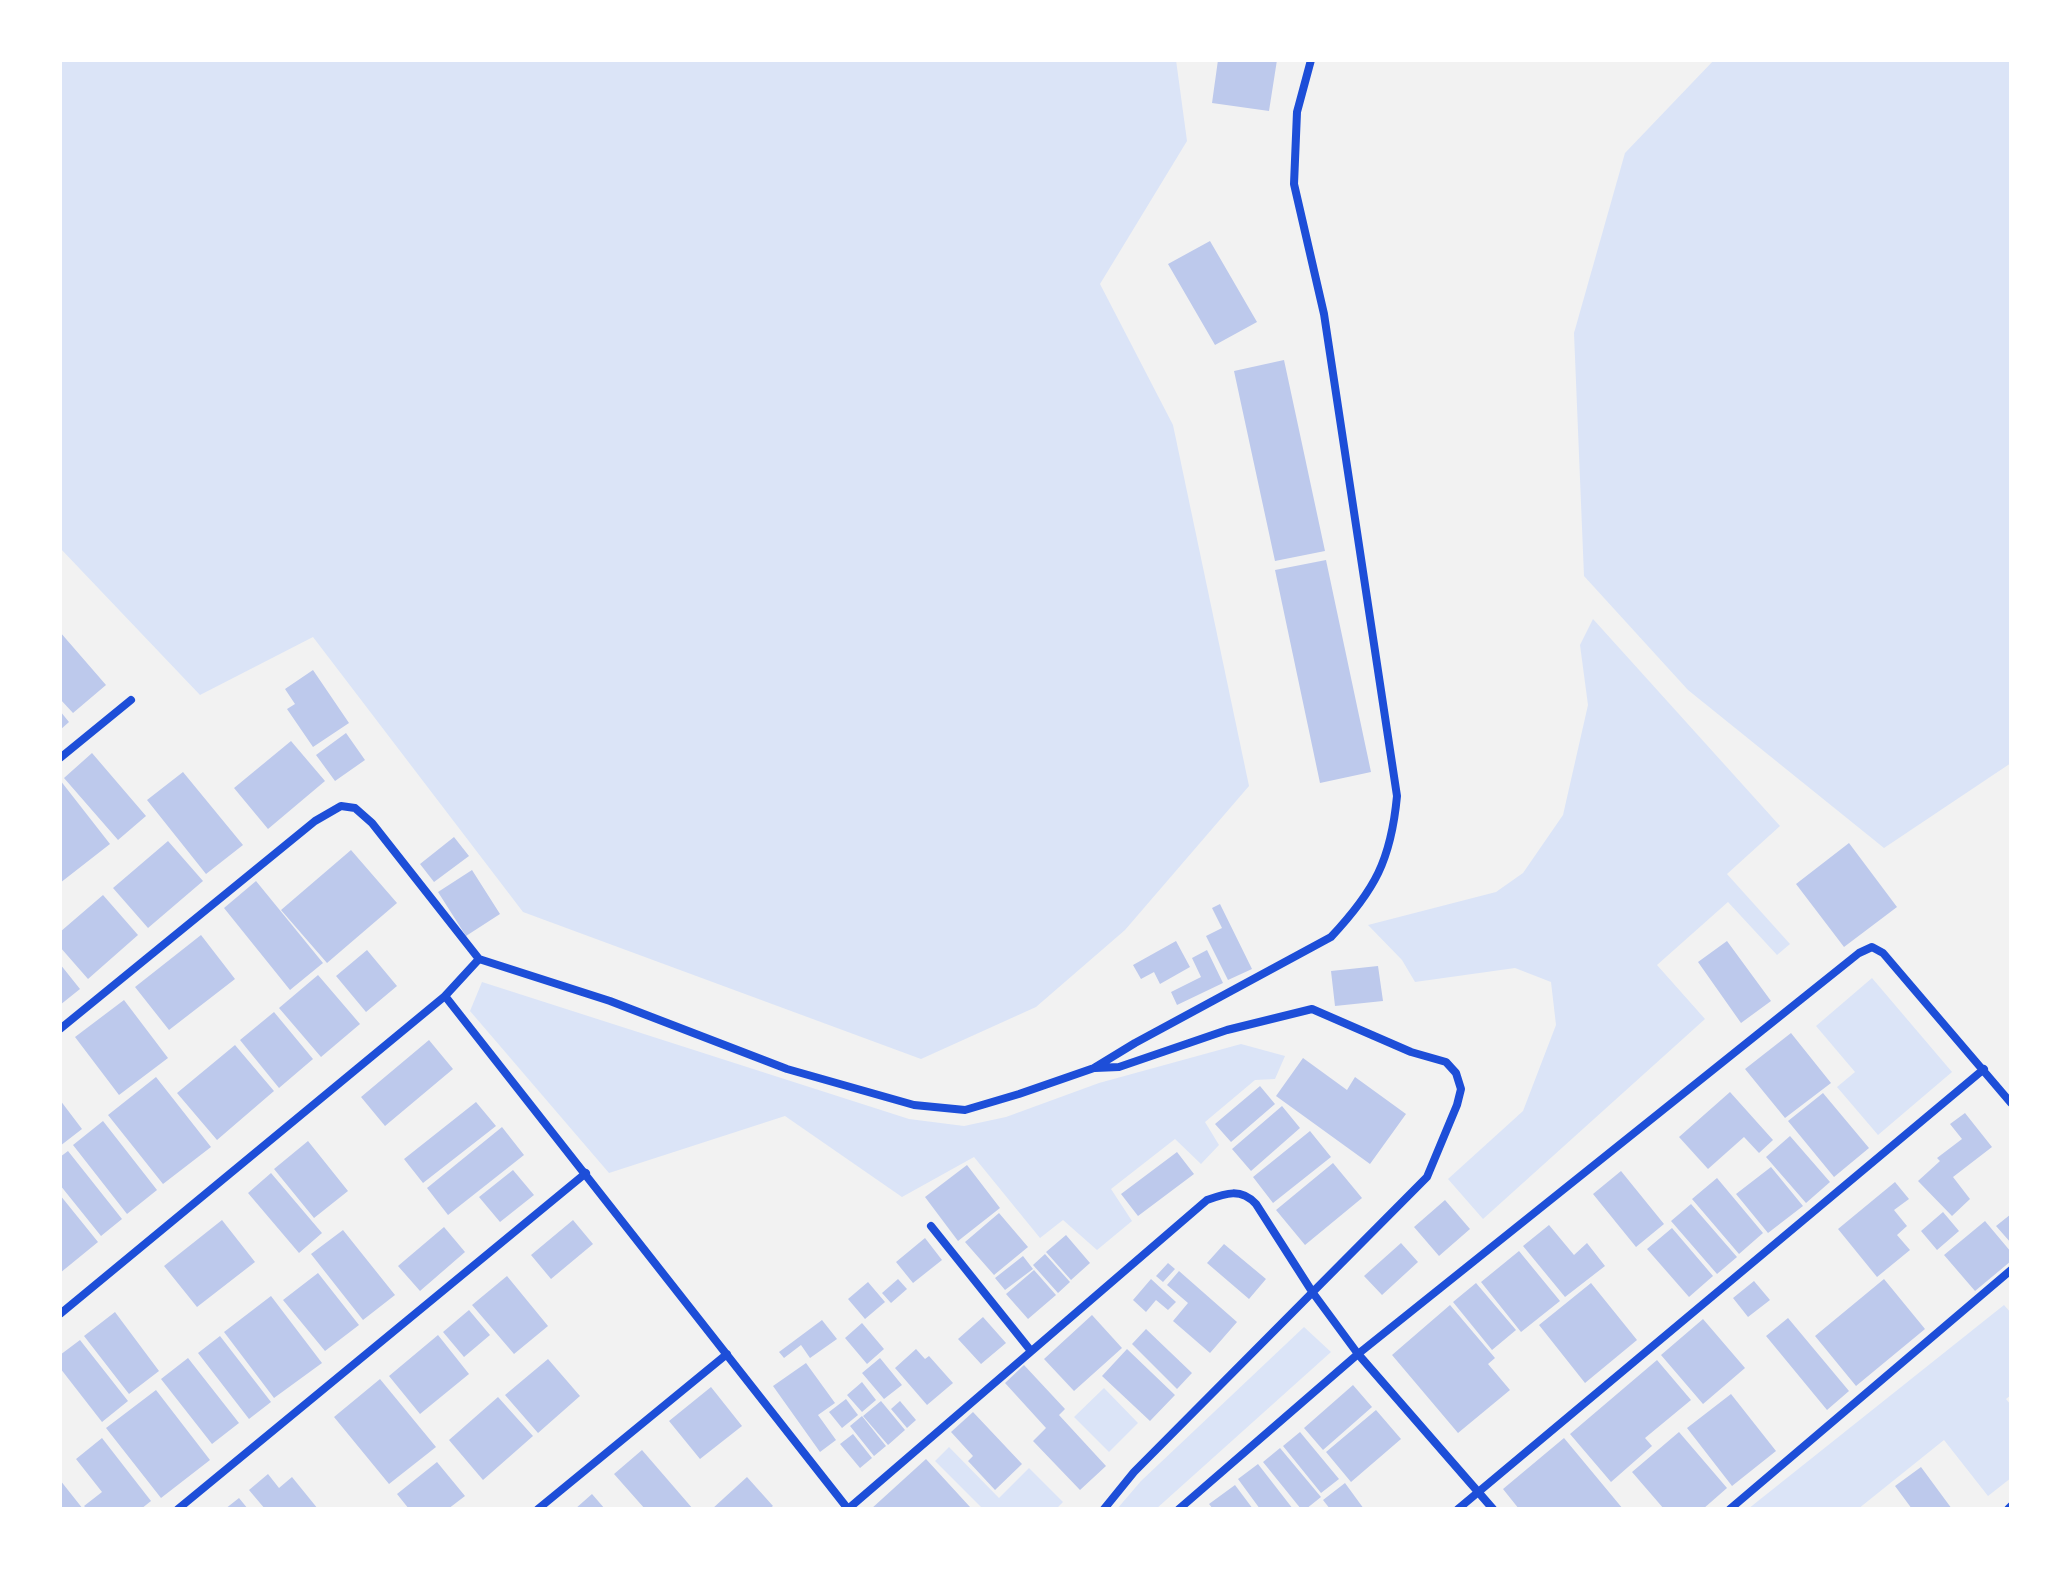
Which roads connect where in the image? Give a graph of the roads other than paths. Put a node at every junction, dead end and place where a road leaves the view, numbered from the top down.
1 (1311, 60) edge
2 (131, 700) dead end
3 (60, 758) edge
4 (479, 959) junction
5 (445, 996) junction
6 (60, 1029) edge
7 (1094, 1068) junction
8 (1984, 1069) junction
9 (2011, 1103) edge
10 (586, 1173) junction
11 (931, 1226) dead end
12 (2011, 1270) edge
13 (1313, 1293) junction
14 (60, 1314) edge
15 (1031, 1351) junction
16 (727, 1354) junction
17 (1358, 1354) junction
18 (1479, 1491) junction
19 (178, 1509) edge
20 (538, 1509) edge
21 (848, 1509) edge
22 (1104, 1509) edge
23 (1179, 1509) edge
24 (1458, 1509) edge
25 (1493, 1509) edge
26 (1730, 1509) edge

1 - 7 street
2 - 3 street
4 - 5 street
4 - 6 street
4 - 7 street
5 - 10 street
5 - 14 street
7 - 13 street
8 - 9 street
8 - 17 street
8 - 18 street
10 - 16 street
10 - 19 street
11 - 15 street
12 - 26 street
13 - 15 street
13 - 17 street
13 - 22 street
15 - 21 street
16 - 20 street
16 - 21 street
17 - 18 street
17 - 23 street
18 - 24 street
18 - 25 street

